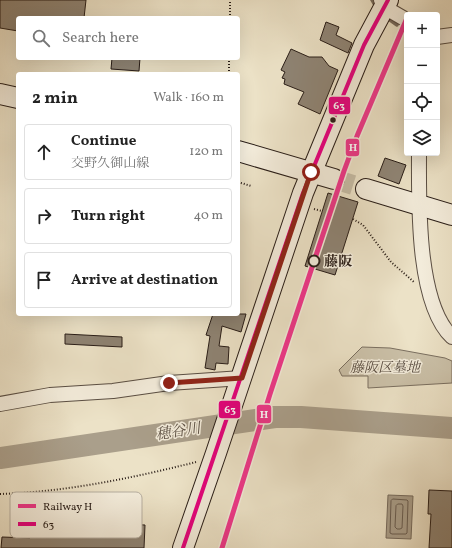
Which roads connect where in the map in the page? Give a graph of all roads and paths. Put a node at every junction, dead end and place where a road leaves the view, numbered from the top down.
1 (230, 0) edge
2 (384, 2) edge
3 (230, 16) edge
4 (403, 18) dead end
5 (229, 60) edge
6 (229, 72) edge
7 (0, 94) edge
8 (16, 98) edge
9 (240, 153) edge
10 (419, 156) edge
11 (311, 172) junction
12 (334, 179) tunnel mouth
13 (240, 183) edge
14 (251, 186) dead end
15 (366, 189) tunnel mouth
16 (419, 206) junction
17 (312, 208) dead end
18 (322, 211) dead end
19 (452, 215) edge
20 (353, 219) dead end
21 (417, 285) dead end
22 (452, 337) edge
23 (242, 378) junction
24 (0, 404) edge
25 (198, 461) dead end
26 (35, 492) edge
27 (10, 493) edge
28 (0, 494) edge
29 (183, 548) edge

1 - 3 path
2 - 4 street
2 - 11 main road
5 - 6 path
7 - 8 main road
9 - 11 main road
10 - 16 street
11 - 12 main road
11 - 23 main road
13 - 14 path
15 - 16 main road
16 - 19 main road
16 - 22 street
17 - 18 path
20 - 21 path
23 - 24 street
23 - 29 main road
25 - 26 path
27 - 28 path

